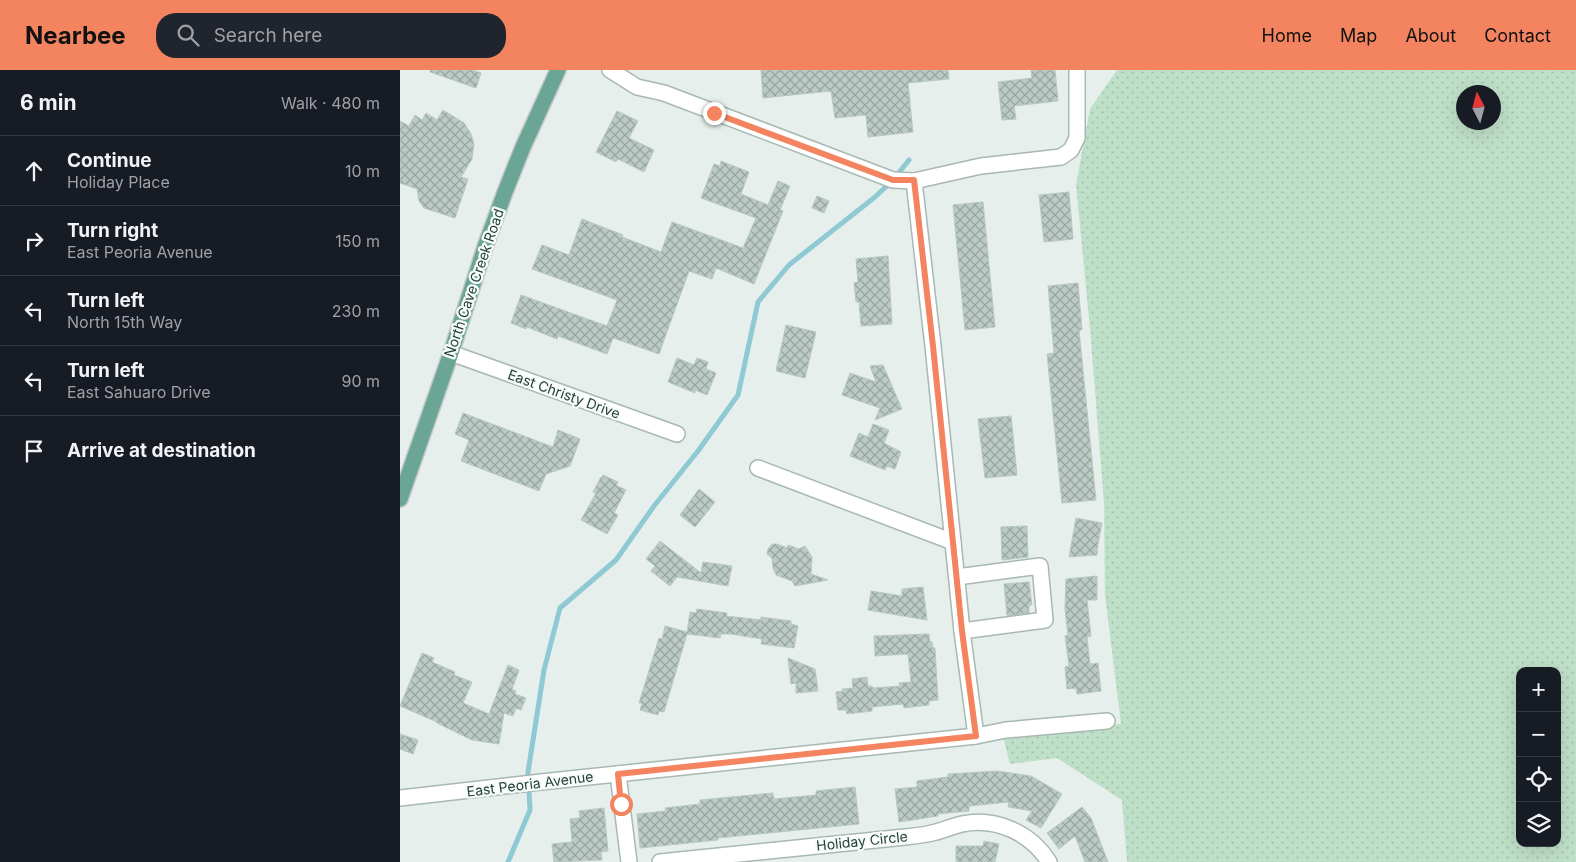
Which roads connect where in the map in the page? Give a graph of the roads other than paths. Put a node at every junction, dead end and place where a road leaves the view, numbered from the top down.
1 (558, 70) edge
2 (610, 70) edge
3 (1077, 70) edge
4 (914, 180) junction
5 (451, 353) junction
6 (677, 434) dead end
7 (758, 468) dead end
8 (400, 499) edge
9 (953, 542) junction
10 (957, 577) junction
11 (962, 631) junction
12 (1107, 721) dead end
13 (976, 736) junction
14 (618, 774) junction
15 (400, 798) edge
16 (629, 862) edge
17 (660, 862) edge
18 (1049, 862) edge

1 - 5 main road, North Cave Creek Road
2 - 4 street
3 - 4 street
4 - 9 street
5 - 6 street, East Christy Drive
5 - 8 main road, North Cave Creek Road
7 - 9 street
9 - 10 street
10 - 11 street
10 - 11 street
11 - 13 street
12 - 13 street, East Peoria Avenue
13 - 14 street, East Peoria Avenue
14 - 15 street, East Peoria Avenue
14 - 16 street
17 - 18 street, Holiday Circle

